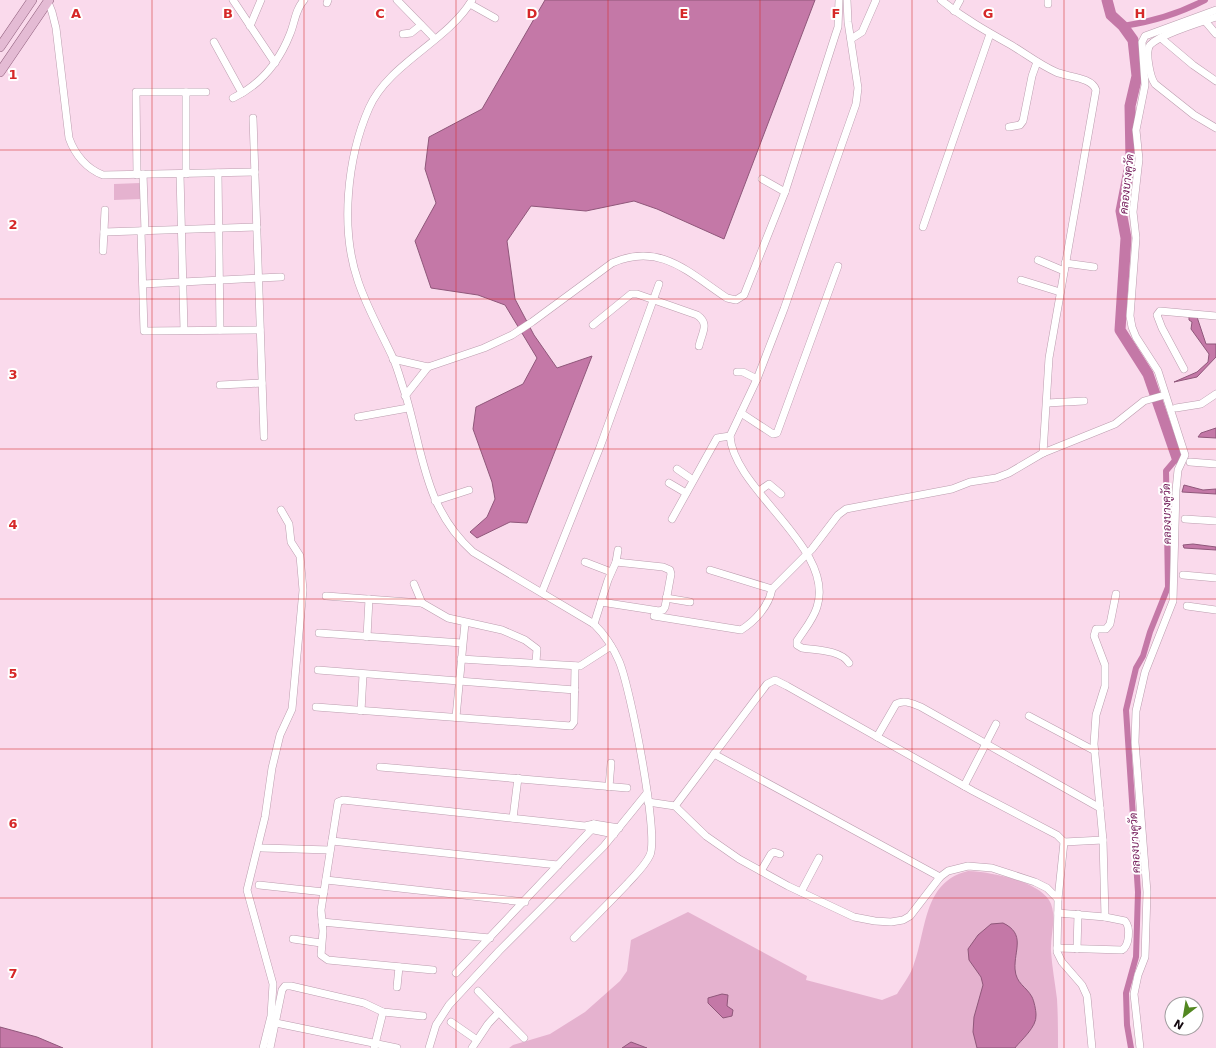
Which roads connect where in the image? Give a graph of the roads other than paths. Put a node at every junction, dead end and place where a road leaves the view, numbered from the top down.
1 (32, 0) edge
2 (233, 0) edge
3 (261, 0) edge
4 (304, 0) edge
5 (397, 0) edge
6 (839, 0) edge
7 (847, 0) edge
8 (876, 0) edge
9 (941, 0) edge
10 (960, 0) edge
11 (49, 1) edge
12 (471, 2) edge
13 (1216, 10) edge
14 (954, 11) junction
15 (1216, 17) edge
16 (495, 18) dead end
17 (1204, 21) junction
18 (421, 25) junction
19 (250, 26) junction
20 (403, 34) dead end
21 (990, 34) junction
22 (1216, 34) edge
23 (1161, 38) junction
24 (435, 39) junction
25 (851, 39) junction
26 (214, 42) dead end
27 (0, 47) edge
28 (1037, 62) junction
29 (275, 63) junction
30 (0, 72) edge
31 (1216, 81) edge
32 (186, 92) junction
33 (206, 92) dead end
34 (242, 93) junction
35 (232, 98) dead end
36 (253, 118) dead end
37 (1009, 128) dead end
38 (1216, 128) edge
39 (255, 172) junction
40 (218, 173) junction
41 (140, 174) junction
42 (183, 174) junction
43 (762, 179) dead end
44 (785, 192) junction
45 (105, 210) dead end
46 (923, 227) dead end
47 (257, 228) junction
48 (219, 229) junction
49 (182, 230) junction
50 (143, 231) junction
51 (104, 232) junction
52 (104, 251) dead end
53 (1038, 260) dead end
54 (838, 266) dead end
55 (1065, 267) junction
56 (1094, 267) dead end
57 (281, 277) dead end
58 (259, 279) junction
59 (220, 280) junction
60 (1021, 280) dead end
61 (183, 282) junction
62 (143, 284) junction
63 (659, 284) dead end
64 (1060, 292) junction
65 (653, 300) junction
66 (1216, 316) edge
67 (593, 325) dead end
68 (184, 330) junction
69 (220, 330) junction
70 (260, 330) junction
71 (699, 346) dead end
72 (393, 359) junction
73 (428, 367) junction
74 (1184, 369) dead end
75 (737, 372) dead end
76 (757, 379) junction
77 (262, 383) junction
78 (220, 385) dead end
79 (1216, 394) edge
80 (406, 396) junction
81 (1163, 396) junction
82 (1084, 401) dead end
83 (1047, 403) junction
84 (408, 408) junction
85 (1176, 408) dead end
86 (741, 413) junction
87 (358, 417) dead end
88 (730, 436) junction
89 (264, 437) dead end
90 (1043, 453) junction
91 (1190, 462) dead end
92 (1216, 464) edge
93 (677, 469) dead end
94 (693, 480) junction
95 (669, 483) dead end
96 (469, 490) dead end
97 (759, 491) junction
98 (686, 493) junction
99 (781, 494) dead end
100 (435, 501) junction
101 (281, 510) dead end
102 (672, 519) dead end
103 (1185, 519) dead end
104 (1216, 521) edge
105 (618, 550) dead end
106 (808, 556) junction
107 (586, 562) dead end
108 (616, 562) junction
109 (710, 570) dead end
110 (611, 572) junction
111 (1183, 575) dead end
112 (1216, 578) edge
113 (414, 584) dead end
114 (772, 590) junction
115 (542, 592) junction
116 (1116, 594) dead end
117 (326, 596) dead end
118 (666, 598) junction
119 (369, 599) junction
120 (601, 602) junction
121 (690, 602) dead end
122 (422, 603) junction
123 (1187, 606) dead end
124 (1216, 610) edge
125 (654, 616) dead end
126 (465, 622) junction
127 (594, 624) junction
128 (318, 633) dead end
129 (367, 637) junction
130 (462, 644) junction
131 (611, 646) junction
132 (461, 659) junction
133 (536, 662) junction
134 (849, 663) dead end
135 (578, 666) junction
136 (318, 670) dead end
137 (363, 675) junction
138 (459, 681) junction
139 (575, 690) junction
140 (316, 707) dead end
141 (361, 712) junction
142 (1029, 716) dead end
143 (456, 717) junction
144 (996, 724) dead end
145 (877, 736) junction
146 (986, 744) junction
147 (1095, 751) junction
148 (714, 754) junction
149 (611, 763) dead end
150 (380, 767) dead end
151 (518, 778) junction
152 (609, 786) junction
153 (964, 786) junction
154 (627, 788) dead end
155 (647, 793) junction
156 (648, 802) junction
157 (675, 806) junction
158 (1100, 808) junction
159 (513, 818) junction
160 (590, 827) junction
161 (619, 828) junction
162 (614, 834) junction
163 (1103, 840) junction
164 (332, 841) junction
165 (1064, 842) junction
166 (262, 848) dead end
167 (330, 850) junction
168 (780, 854) dead end
169 (819, 858) dead end
170 (558, 864) junction
171 (761, 871) junction
172 (940, 877) junction
173 (326, 880) junction
174 (259, 885) dead end
175 (324, 892) junction
176 (801, 892) junction
177 (1058, 899) junction
178 (525, 902) junction
179 (1058, 913) junction
180 (1078, 914) junction
181 (1105, 917) junction
182 (322, 922) junction
183 (490, 938) junction
184 (574, 938) dead end
185 (293, 939) dead end
186 (321, 943) junction
187 (1057, 948) junction
188 (1077, 949) junction
189 (399, 967) junction
190 (433, 970) dead end
191 (456, 973) dead end
192 (397, 986) dead end
193 (478, 991) dead end
194 (382, 1012) junction
195 (499, 1012) junction
196 (423, 1016) dead end
197 (451, 1022) dead end
198 (276, 1023) junction
199 (524, 1038) dead end
200 (474, 1044) edge
201 (375, 1046) edge
202 (264, 1048) edge
203 (270, 1048) edge
204 (397, 1048) edge
205 (429, 1048) edge
206 (481, 1048) edge
207 (1092, 1048) edge
208 (1140, 1048) edge

1 - 27 main road
2 - 19 street
3 - 19 street
4 - 29 street
5 - 18 street
6 - 44 street
7 - 25 street
8 - 25 street
9 - 14 street
10 - 14 street
11 - 30 main road
11 - 41 street
12 - 16 street
12 - 24 street
13 - 81 street
14 - 21 street
15 - 17 street
17 - 22 street
17 - 23 street
18 - 20 street
18 - 24 street
19 - 29 street
21 - 28 street
21 - 46 street
23 - 31 street
23 - 38 street
24 - 72 street
25 - 76 street
26 - 34 street
28 - 37 street
28 - 55 street
29 - 34 street
32 - 33 street
32 - 41 street
32 - 42 street
34 - 35 street
36 - 39 street
39 - 40 street
39 - 47 street
40 - 42 street
40 - 48 street
41 - 42 street
41 - 50 street
42 - 49 street
43 - 44 street
44 - 73 street
45 - 51 street
47 - 48 street
47 - 58 street
48 - 49 street
48 - 59 street
49 - 50 street
49 - 61 street
50 - 51 street
50 - 62 street
51 - 52 street
53 - 55 street
54 - 86 street
55 - 56 street
55 - 64 street
57 - 58 street
58 - 59 street
58 - 70 street
59 - 61 street
59 - 69 street
60 - 64 street
61 - 62 street
61 - 68 street
62 - 68 street
63 - 65 street
64 - 83 street
65 - 67 street
65 - 71 street
65 - 115 street
66 - 74 street
68 - 69 street
69 - 70 street
70 - 77 street
72 - 73 street
72 - 80 street
73 - 80 street
75 - 76 street
76 - 86 street
77 - 78 street
77 - 89 street
79 - 85 street
80 - 84 street
81 - 90 street
81 - 208 street
82 - 83 street
83 - 90 street
84 - 87 street
84 - 100 street
86 - 88 street
88 - 94 street
88 - 97 street
90 - 106 street
91 - 92 street
93 - 94 street
94 - 98 street
95 - 98 street
96 - 100 street
97 - 99 street
97 - 106 street
98 - 102 street
100 - 115 street
101 - 202 street
103 - 104 street
105 - 108 street
106 - 114 street
106 - 134 street
107 - 110 street
108 - 110 street
108 - 118 street
109 - 114 street
110 - 120 street
111 - 112 street
113 - 122 street
114 - 125 street
115 - 127 street
116 - 147 street
117 - 119 street
118 - 120 street
118 - 121 street
119 - 122 street
119 - 129 street
120 - 127 street
122 - 126 street
123 - 124 street
126 - 130 street
126 - 133 street
127 - 131 street
128 - 129 street
129 - 130 street
130 - 132 street
131 - 135 street
131 - 155 street
132 - 133 street
132 - 138 street
133 - 135 street
135 - 139 street
136 - 137 street
137 - 138 street
137 - 141 street
138 - 139 street
138 - 143 street
139 - 143 street
140 - 141 street
141 - 143 street
142 - 147 street
144 - 146 street
145 - 146 street
145 - 148 street
145 - 153 street
146 - 153 street
146 - 158 street
147 - 158 street
148 - 157 street
148 - 172 street
149 - 152 street
150 - 151 street
151 - 152 street
151 - 159 street
152 - 154 street
153 - 165 street
155 - 156 street
155 - 161 street
156 - 157 street
156 - 184 street
157 - 171 street
158 - 163 street
159 - 160 street
159 - 164 street
160 - 161 street
160 - 162 street
160 - 170 street
161 - 162 street
162 - 205 street
163 - 165 street
163 - 181 street
164 - 167 street
164 - 170 street
165 - 177 street
166 - 167 street
167 - 173 street
168 - 171 street
169 - 176 street
170 - 178 street
171 - 176 street
172 - 176 street
172 - 177 street
173 - 175 street
173 - 178 street
174 - 175 street
175 - 182 street
177 - 179 street
178 - 183 street
179 - 180 street
179 - 187 street
180 - 181 street
180 - 188 street
181 - 188 street
182 - 183 street
182 - 186 street
183 - 191 street
185 - 186 street
186 - 189 street
187 - 188 street
187 - 207 street
189 - 190 street
189 - 192 street
193 - 195 street
194 - 196 street
194 - 198 street
194 - 201 street
195 - 199 street
195 - 200 street
197 - 200 street
198 - 201 street
198 - 203 street
200 - 206 street
201 - 204 street

